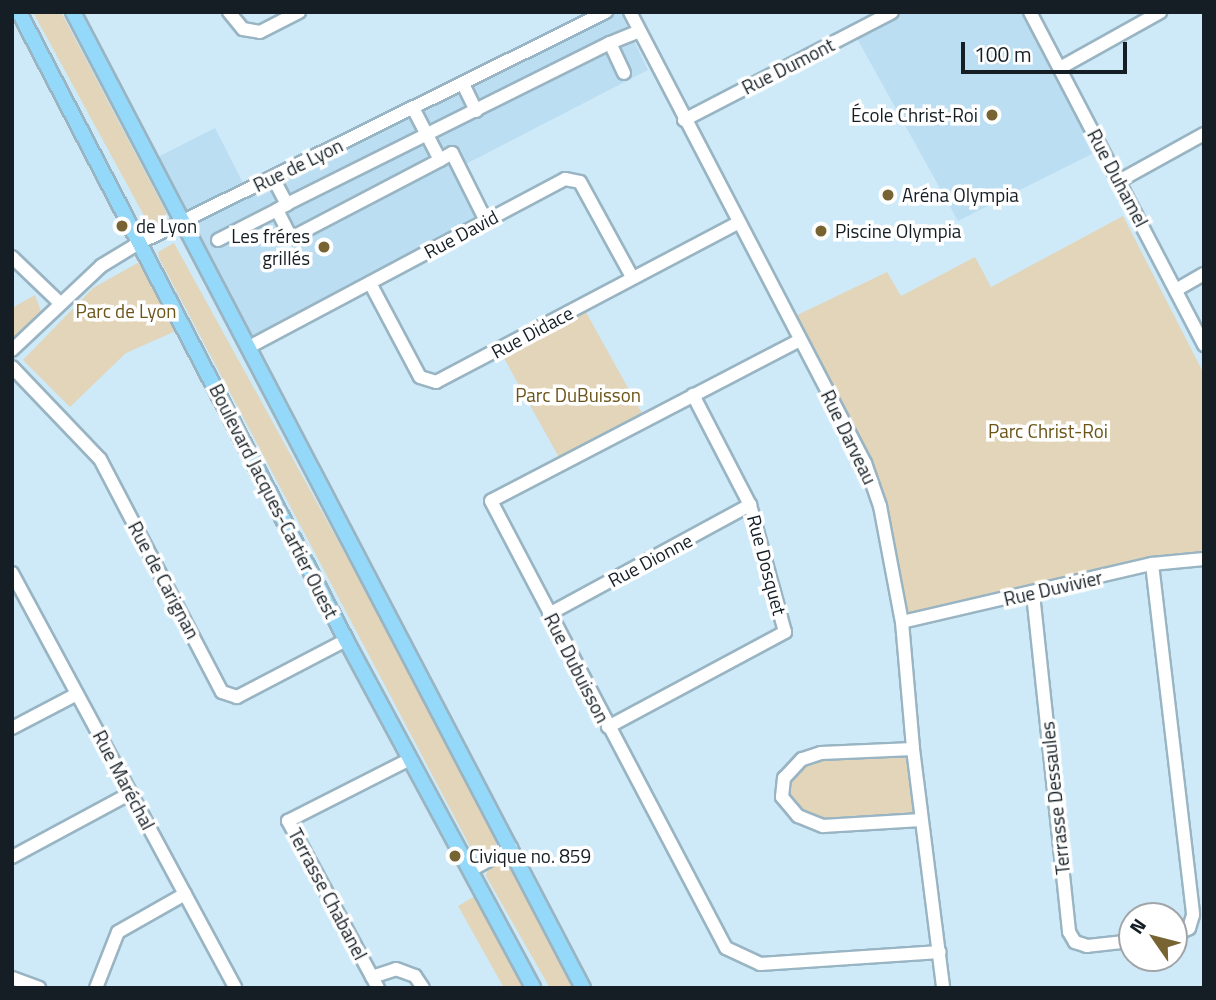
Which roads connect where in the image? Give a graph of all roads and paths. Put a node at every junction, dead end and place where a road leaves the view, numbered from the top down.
1 (19, 12) edge
2 (73, 12) edge
3 (229, 12) edge
4 (299, 12) edge
5 (606, 12) edge
6 (630, 12) edge
7 (892, 12) edge
8 (1030, 12) edge
9 (1160, 12) edge
10 (639, 31) junction
11 (610, 43) junction
12 (1060, 68) junction
13 (624, 73) dead end
14 (463, 84) junction
15 (413, 108) junction
16 (476, 111) junction
17 (684, 120) junction
18 (1204, 134) edge
19 (427, 135) junction
20 (440, 160) junction
21 (273, 178) junction
22 (1119, 181) junction
23 (282, 207) junction
24 (486, 221) junction
25 (184, 222) junction
26 (738, 223) junction
27 (218, 240) dead end
28 (139, 243) junction
29 (12, 257) edge
30 (1204, 274) edge
31 (632, 276) junction
32 (370, 283) junction
33 (1176, 290) junction
34 (59, 302) junction
35 (800, 340) junction
36 (1204, 345) edge
37 (249, 347) junction
38 (12, 350) edge
39 (12, 367) edge
40 (693, 395) junction
41 (750, 505) junction
42 (1204, 559) edge
43 (1152, 564) junction
44 (12, 573) edge
45 (16, 587) edge
46 (1033, 594) junction
47 (549, 614) junction
48 (902, 622) junction
49 (345, 640) junction
50 (77, 694) junction
51 (608, 727) junction
52 (12, 728) edge
53 (913, 750) junction
54 (410, 759) junction
55 (131, 793) junction
56 (921, 820) junction
57 (511, 848) junction
58 (12, 857) edge
59 (471, 870) junction
60 (185, 894) junction
61 (1188, 929) edge
62 (1118, 943) edge
63 (940, 952) junction
64 (12, 978) edge
65 (375, 982) edge
66 (39, 988) edge
67 (96, 988) edge
68 (235, 988) edge
69 (423, 988) edge
70 (533, 988) edge
71 (583, 988) edge
72 (943, 988) edge

1 - 28 main road, Boulevard Jacques-Cartier Ouest
2 - 25 main road
3 - 4 street
5 - 14 street, Rue de Lyon
6 - 10 street, Rue Darveau
7 - 17 street, Rue Dumont
8 - 12 street, Rue Duhamel
9 - 12 street
10 - 11 street
10 - 17 street, Rue Darveau
11 - 13 street
11 - 16 street
12 - 22 street, Rue Duhamel
14 - 15 street, Rue de Lyon
14 - 16 street
15 - 19 street
15 - 21 street, Rue de Lyon
16 - 19 street
17 - 26 street, Rue Darveau
18 - 22 street
19 - 20 street
19 - 23 street
20 - 23 street
20 - 24 street
21 - 23 street
21 - 25 street, Rue de Lyon
22 - 33 street, Rue Duhamel
23 - 27 street
24 - 31 street, Rue David
24 - 32 street, Rue David
25 - 28 street, Rue de Lyon
25 - 37 main road
26 - 31 street, Rue Didace
26 - 35 street, Rue Darveau
28 - 34 street, Rue de Lyon
28 - 49 main road, Boulevard Jacques-Cartier Ouest
29 - 34 street
30 - 33 street
31 - 32 street, Rue Didace
32 - 37 street, Rue David
33 - 36 street, Rue Duhamel
34 - 38 street, Rue de Lyon
35 - 40 street, Rue Dubuisson
35 - 48 street, Rue Darveau
37 - 57 main road
39 - 49 street, Rue de Carignan
40 - 41 street, Rue Dosquet
40 - 47 street, Rue Dubuisson
41 - 47 street, Rue Dionne
41 - 51 street, Rue Dosquet
42 - 43 street, Rue Duvivier
43 - 46 street, Rue Duvivier
43 - 61 street
44 - 45 street, Rue Maréchal
45 - 50 street, Rue Maréchal
46 - 48 street, Rue Duvivier
46 - 62 street, Terrasse Dessaules
47 - 51 street, Rue Dubuisson
48 - 53 street, Rue Darveau
49 - 54 main road, Boulevard Jacques-Cartier Ouest
50 - 52 street
50 - 55 street, Rue Maréchal
51 - 63 street, Rue Dubuisson
53 - 56 street, Rue Darveau
53 - 56 street
54 - 59 main road, Boulevard Jacques-Cartier Ouest
54 - 65 street, Terrasse Chabanel
55 - 58 street
55 - 60 street, Rue Maréchal
56 - 63 street, Rue Darveau
57 - 59 street
57 - 71 main road
59 - 70 main road, Boulevard Jacques-Cartier Ouest
60 - 67 street
60 - 68 street, Rue Maréchal
63 - 72 street, Rue Darveau
64 - 66 street
65 - 69 street, Terrasse Chabanel

